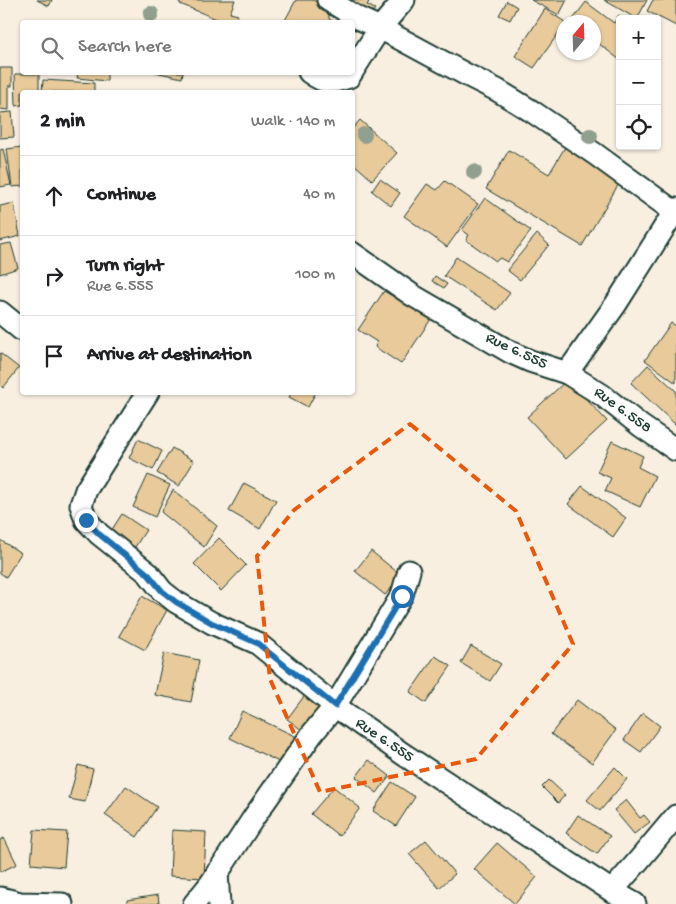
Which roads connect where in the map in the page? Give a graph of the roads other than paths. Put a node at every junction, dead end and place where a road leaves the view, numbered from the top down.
1 (328, 0) edge
2 (404, 0) edge
3 (380, 28) junction
4 (355, 67) edge
5 (313, 75) edge
6 (350, 75) edge
7 (675, 211) edge
8 (355, 255) edge
9 (0, 312) edge
10 (20, 328) edge
11 (567, 373) junction
12 (146, 395) edge
13 (676, 450) edge
14 (409, 571) dead end
15 (335, 706) junction
16 (676, 816) edge
17 (218, 873) junction
18 (612, 891) junction
19 (0, 898) edge
20 (62, 904) edge
21 (194, 904) edge
22 (219, 904) edge
23 (635, 904) edge

1 - 3 street
2 - 3 street
3 - 4 street
3 - 7 street
5 - 6 street
7 - 11 street, Rue 6.555
8 - 11 street, Rue 6.555
9 - 10 street
11 - 13 street, Rue 6.558
12 - 15 street, Rue 6.555
14 - 15 street
15 - 17 street
15 - 18 street, Rue 6.555
16 - 18 street
17 - 21 street
17 - 22 street
18 - 23 street, Rue 6.555
19 - 20 street

